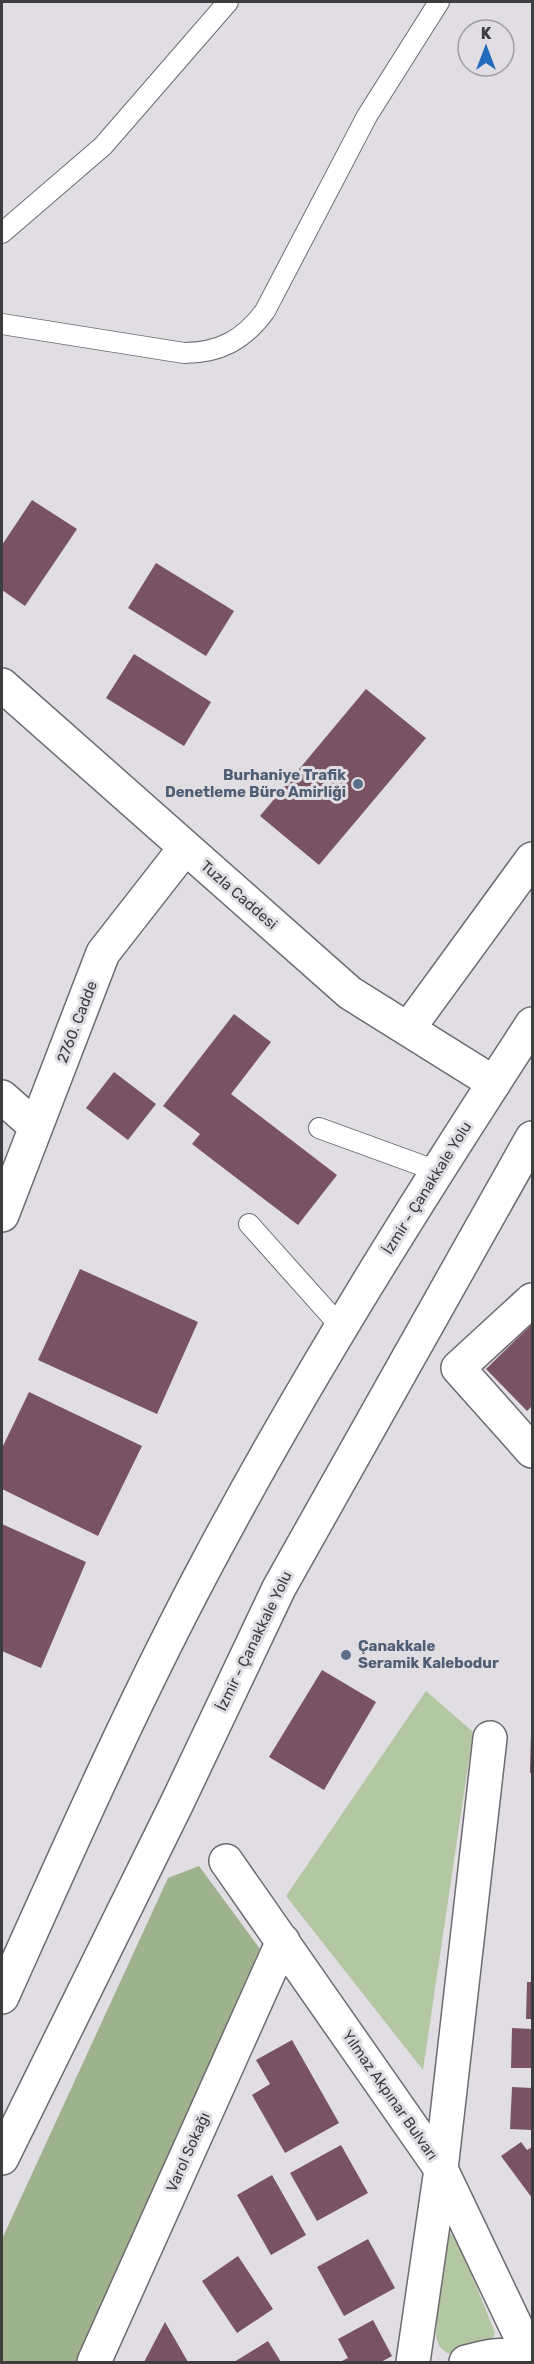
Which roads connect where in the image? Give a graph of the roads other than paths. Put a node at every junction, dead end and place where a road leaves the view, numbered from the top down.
1 (228, 2) edge
2 (440, 2) edge
3 (2, 233) edge
4 (2, 324) edge
5 (2, 685) edge
6 (185, 848) junction
7 (532, 859) edge
8 (532, 1024) edge
9 (408, 1029) junction
10 (494, 1083) junction
11 (2, 1097) edge
12 (36, 1127) junction
13 (319, 1128) dead end
14 (531, 1143) edge
15 (437, 1171) junction
16 (2, 1215) edge
17 (249, 1224) dead end
18 (532, 1300) edge
19 (341, 1327) junction
20 (532, 1451) edge
21 (490, 1738) dead end
22 (226, 1861) dead end
23 (282, 1941) junction
24 (2, 1996) edge
25 (2, 2157) edge
26 (441, 2169) junction
27 (532, 2360) edge
28 (94, 2362) edge
29 (413, 2362) edge
30 (466, 2362) edge
31 (527, 2362) edge

1 - 3 lane
2 - 4 lane
5 - 6 main road, Tuzla Caddesi
6 - 9 main road, Tuzla Caddesi
6 - 12 main road, 2760. Cadde
7 - 9 main road
8 - 10 main road, İzmir - Çanakkale Yolu
9 - 10 main road, Tuzla Caddesi
10 - 15 main road, İzmir - Çanakkale Yolu
11 - 12 main road
12 - 16 main road, 2760. Cadde
13 - 15 lane
14 - 25 main road, İzmir - Çanakkale Yolu
15 - 19 main road, İzmir - Çanakkale Yolu
17 - 19 lane
18 - 20 main road
19 - 24 main road, İzmir - Çanakkale Yolu
21 - 26 main road
22 - 23 main road, Yılmaz Akpınar Bulvarı
23 - 26 main road, Yılmaz Akpınar Bulvarı
23 - 28 main road, Varol Sokağı
26 - 27 main road
26 - 29 main road, Yılmaz Akpınar Bulvarı
30 - 31 main road

